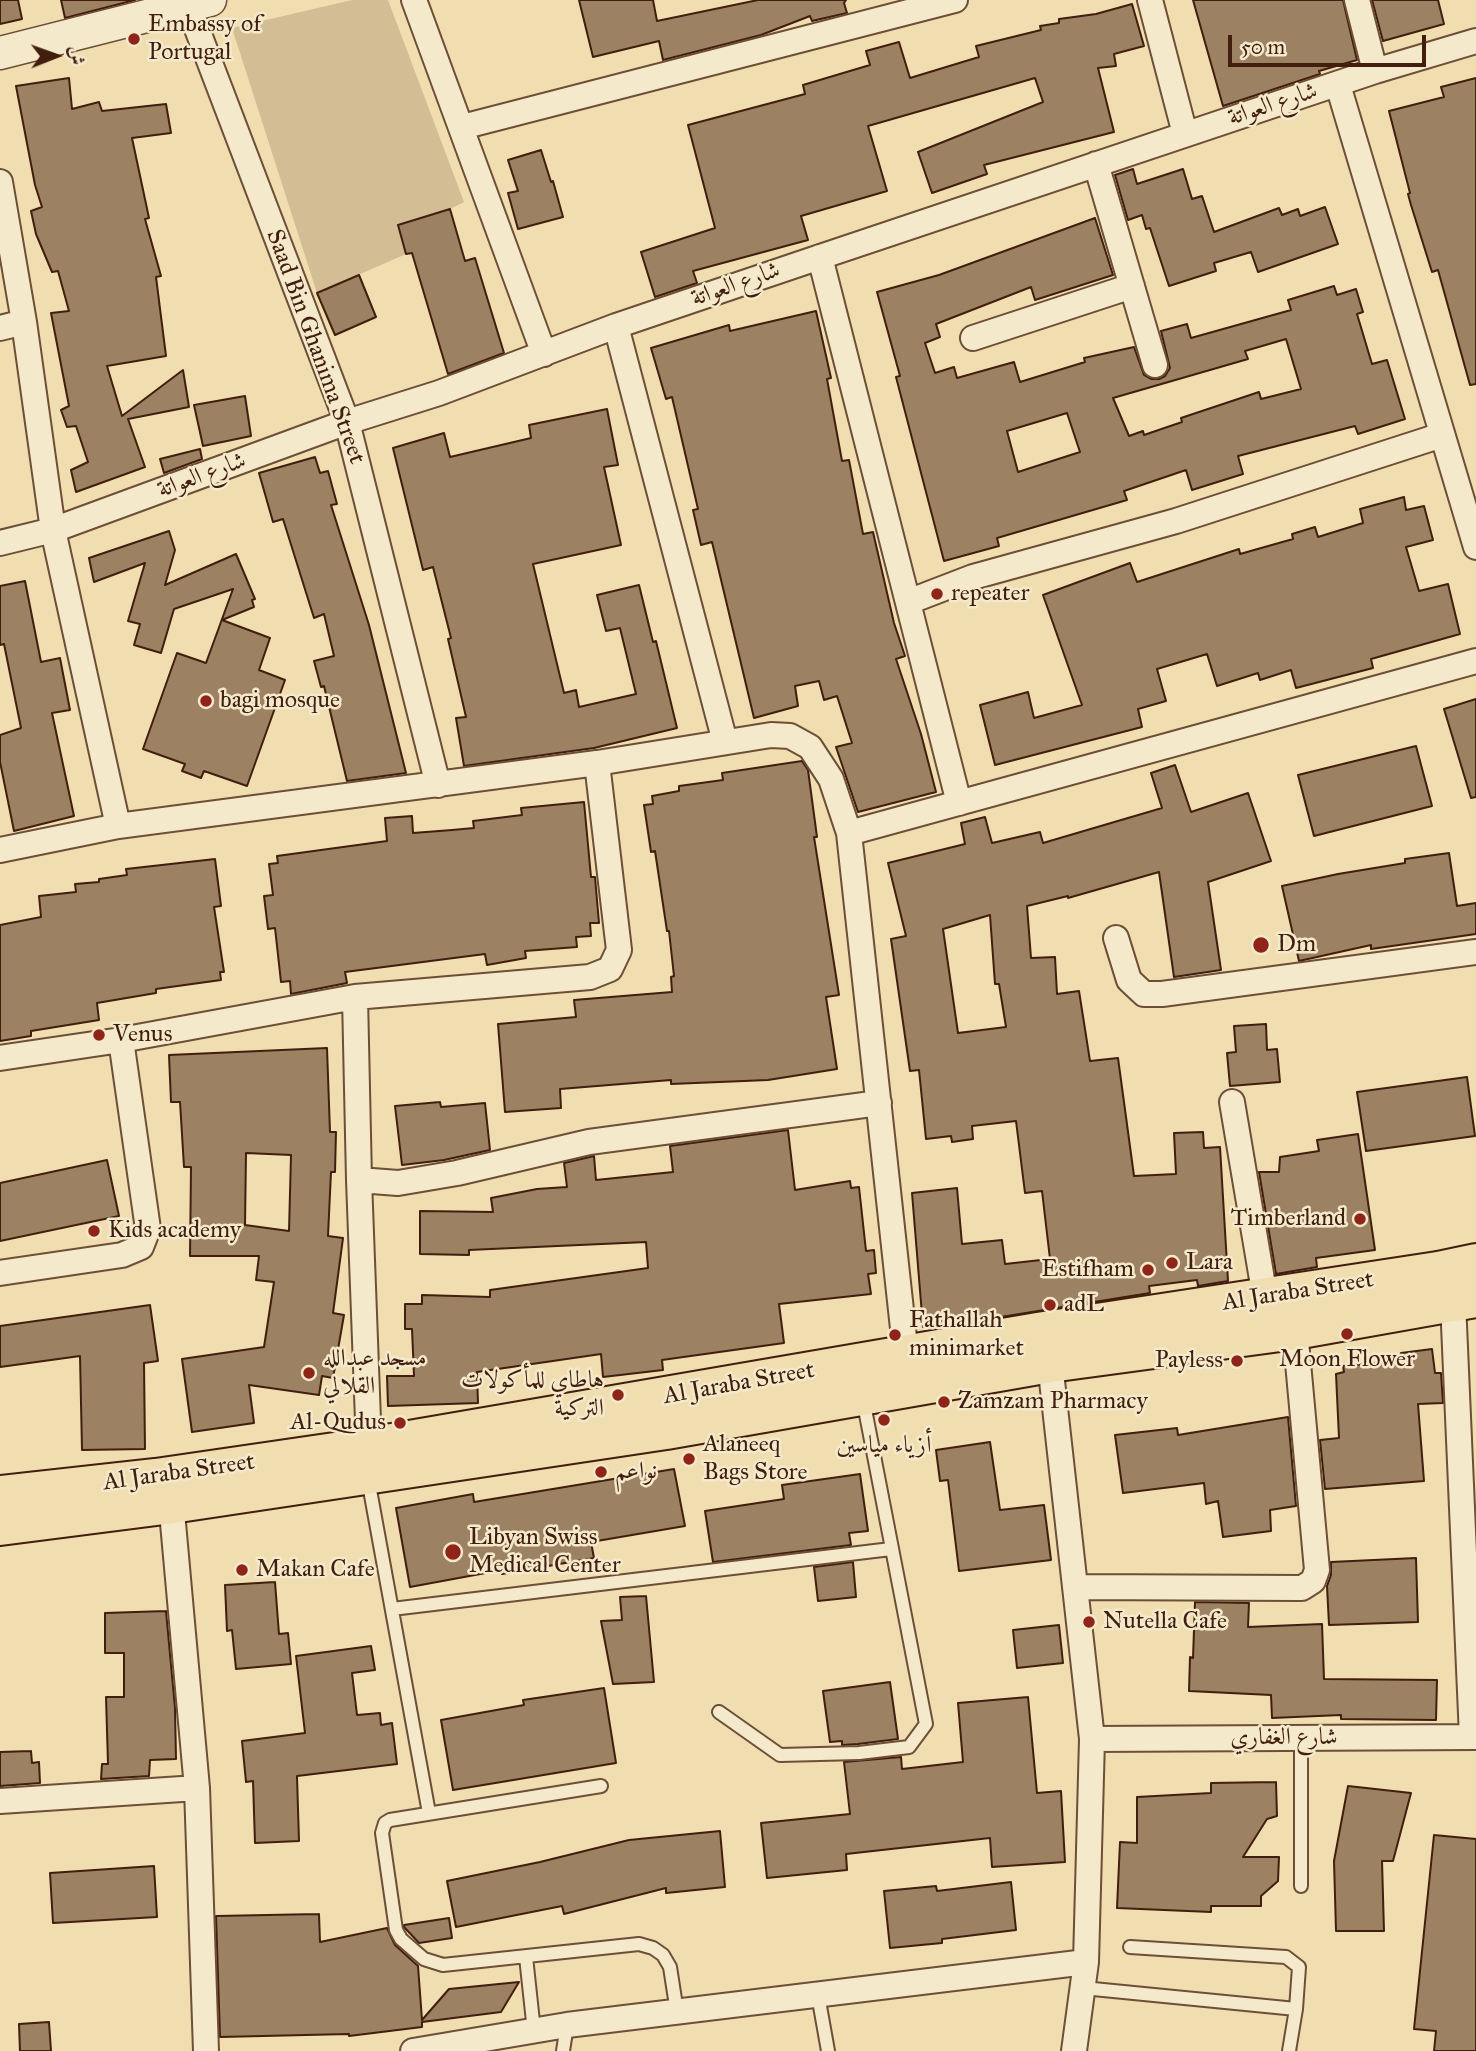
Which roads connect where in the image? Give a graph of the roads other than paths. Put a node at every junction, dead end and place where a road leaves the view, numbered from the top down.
1 (414, 0) edge
2 (956, 0) edge
3 (1150, 0) edge
4 (1357, 0) edge
5 (195, 2) edge
6 (1476, 41) edge
7 (0, 53) edge
8 (1375, 71) junction
9 (1338, 85) junction
10 (462, 127) junction
11 (1185, 134) junction
12 (1096, 164) junction
13 (0, 182) edge
14 (820, 257) junction
15 (1132, 286) junction
16 (12, 325) edge
17 (616, 326) junction
18 (973, 338) dead end
19 (544, 354) junction
20 (1155, 365) dead end
21 (347, 422) junction
22 (1442, 435) junction
23 (53, 530) junction
24 (0, 543) edge
25 (1476, 547) edge
26 (908, 602) junction
27 (1476, 661) edge
28 (725, 742) junction
29 (597, 763) junction
30 (438, 785) junction
31 (959, 803) junction
32 (118, 826) junction
33 (849, 833) junction
34 (0, 850) edge
35 (1116, 937) dead end
36 (1476, 952) edge
37 (355, 997) junction
38 (121, 1040) junction
39 (0, 1058) edge
40 (1233, 1102) dead end
41 (879, 1103) junction
42 (359, 1180) junction
43 (1476, 1263) edge
44 (0, 1273) edge
45 (1265, 1297) junction
46 (1464, 1300) edge
47 (1294, 1330) junction
48 (1101, 1339) junction
49 (906, 1356) junction
50 (1050, 1363) junction
51 (863, 1395) junction
52 (368, 1461) junction
53 (170, 1490) junction
54 (0, 1495) edge
55 (0, 1526) edge
56 (891, 1549) junction
57 (1076, 1587) junction
58 (392, 1609) junction
59 (719, 1712) dead end
60 (1474, 1737) edge
61 (1301, 1738) junction
62 (1092, 1739) junction
63 (601, 1786) dead end
64 (197, 1788) junction
65 (0, 1801) edge
66 (429, 1813) junction
67 (1301, 1886) dead end
68 (1130, 1947) dead end
69 (527, 1956) junction
70 (1086, 1962) junction
71 (1083, 1988) junction
72 (818, 1995) junction
73 (1296, 2009) junction
74 (677, 2012) junction
75 (567, 2025) junction
76 (534, 2031) junction
77 (206, 2051) edge
78 (413, 2051) edge
79 (564, 2051) edge
80 (828, 2051) edge
81 (1074, 2051) edge
82 (1289, 2051) edge

1 - 10 street
2 - 10 street
3 - 11 street
4 - 8 street
5 - 7 street
5 - 21 street, Saad Bin Ghanima Street
6 - 8 street, شارع العواتة
8 - 9 street, شارع العواتة
9 - 11 street, شارع العواتة
9 - 22 street
10 - 19 street
11 - 12 street, شارع العواتة
12 - 14 street, شارع العواتة
12 - 15 street
13 - 16 street
14 - 17 street, شارع العواتة
14 - 26 street
15 - 18 street
15 - 20 street
16 - 23 street
17 - 19 street, شارع العواتة
17 - 28 street
19 - 21 street, شارع العواتة
21 - 23 street, شارع العواتة
21 - 30 street, Saad Bin Ghanima Street
22 - 25 street
22 - 26 street
23 - 24 street, شارع العواتة
23 - 32 street
26 - 31 street
27 - 31 street
28 - 29 street
28 - 33 street
29 - 30 street
29 - 37 street
30 - 32 street
31 - 33 street
32 - 34 street
33 - 41 street
35 - 36 street
37 - 38 street
37 - 42 street
38 - 39 street
38 - 44 street
40 - 45 street
41 - 42 street
41 - 49 street
42 - 52 street
43 - 45 main road, Al Jaraba Street
45 - 48 main road, Al Jaraba Street
46 - 47 main road, Al Jaraba Street
46 - 60 street
47 - 48 main road, Al Jaraba Street
47 - 57 street
48 - 49 main road, Al Jaraba Street
48 - 50 main road, Al Jaraba Street
49 - 52 main road, Al Jaraba Street
50 - 51 main road, Al Jaraba Street
50 - 57 street
51 - 52 main road, Al Jaraba Street
51 - 56 lane
52 - 53 main road, Al Jaraba Street
52 - 58 lane
53 - 54 main road, Al Jaraba Street
53 - 55 main road, Al Jaraba Street
53 - 64 street
56 - 58 lane
56 - 59 lane
57 - 62 street
58 - 66 lane
60 - 61 street, شارع الغفاري
61 - 62 street, شارع الغفاري
61 - 67 lane
62 - 70 street
63 - 66 lane
64 - 65 street
64 - 77 street
66 - 69 lane
68 - 73 lane
69 - 74 lane
69 - 76 lane
70 - 71 street
70 - 72 street
71 - 73 lane
71 - 81 street
72 - 74 street
72 - 80 lane
73 - 82 lane
74 - 75 street
75 - 76 street
75 - 79 lane
76 - 78 street

